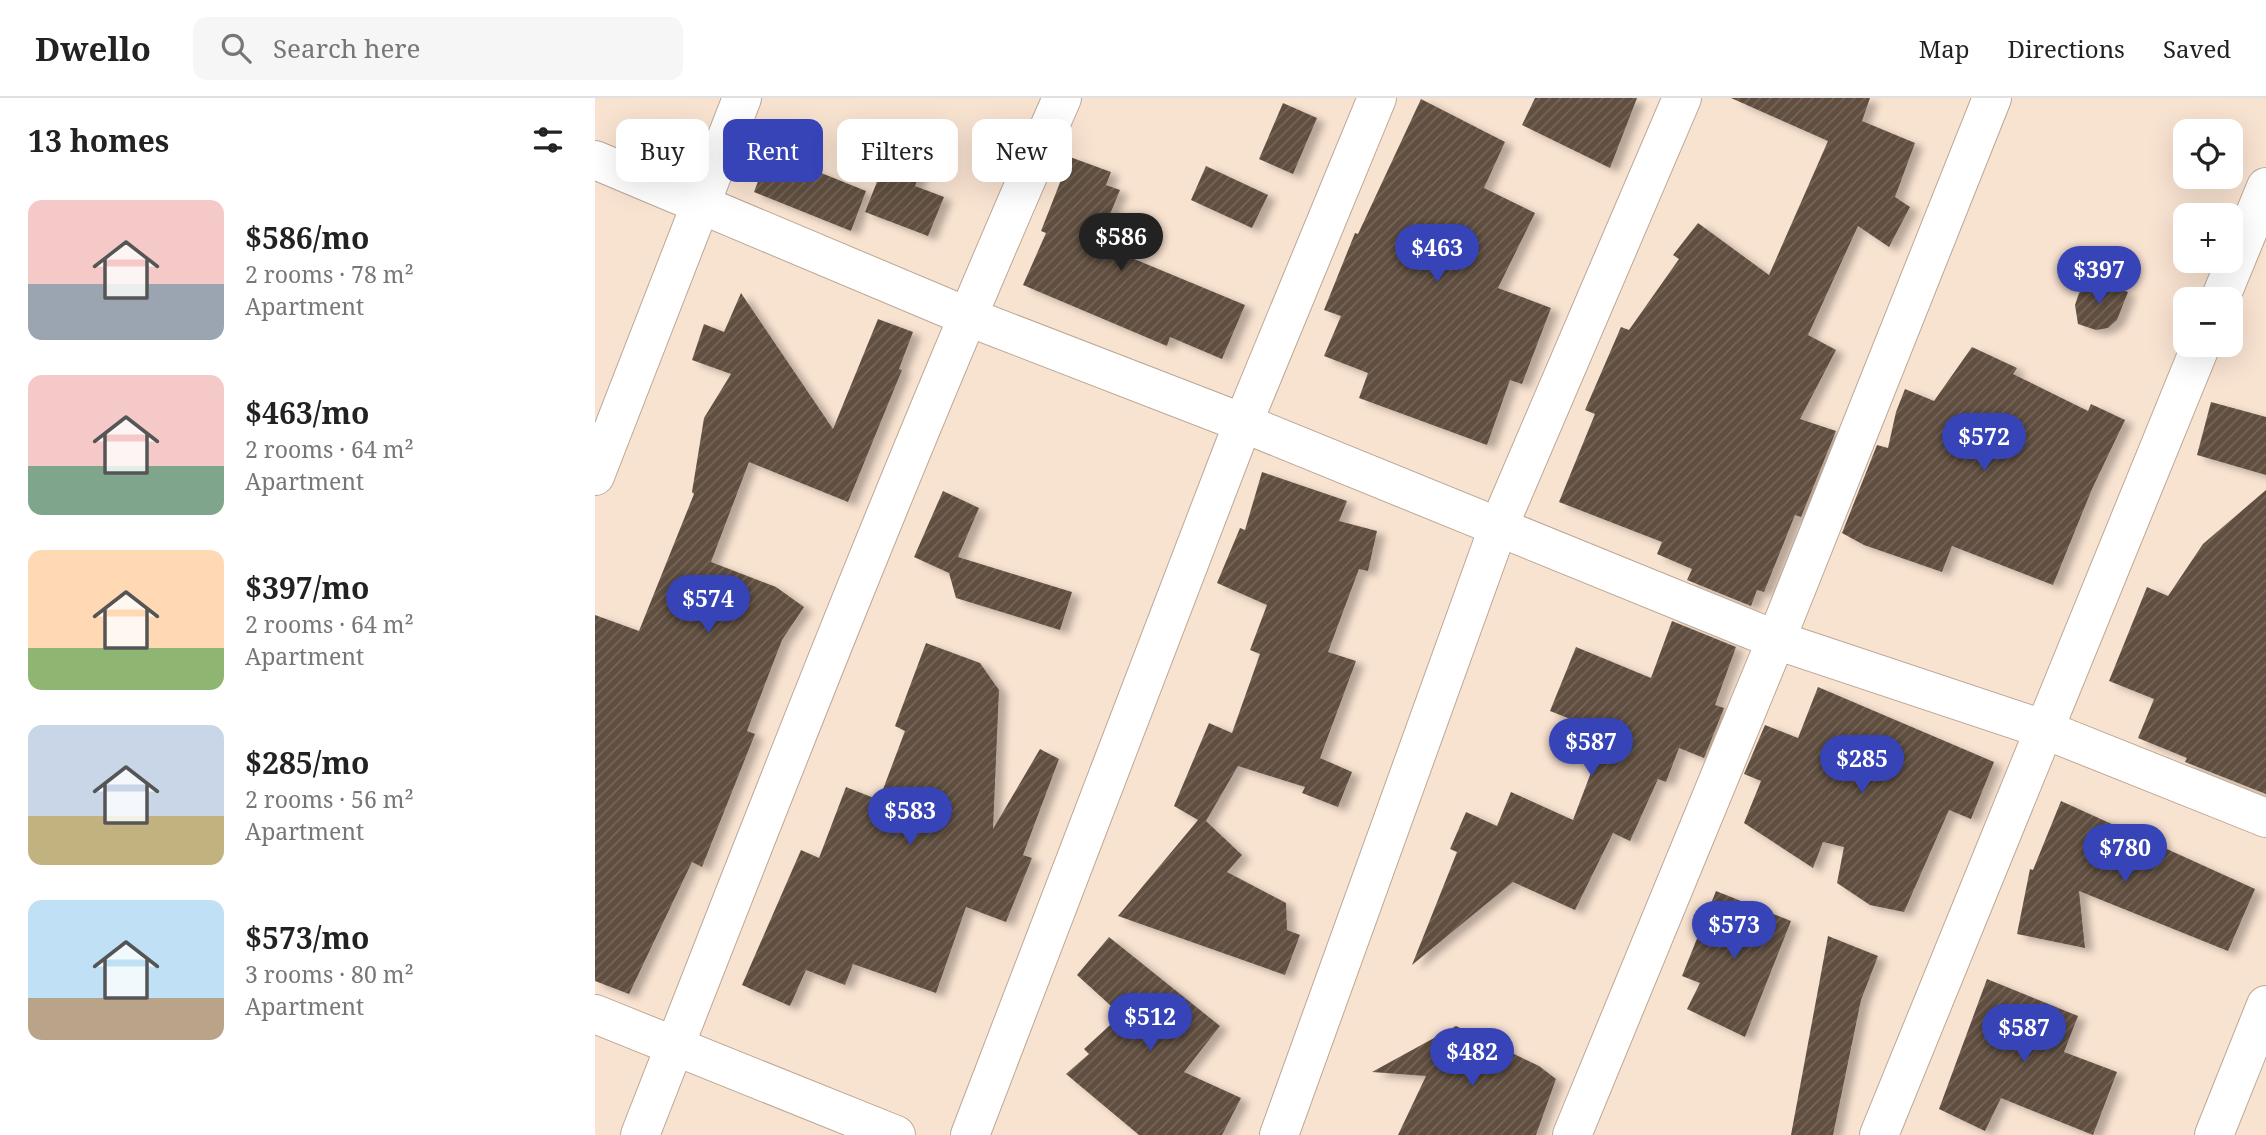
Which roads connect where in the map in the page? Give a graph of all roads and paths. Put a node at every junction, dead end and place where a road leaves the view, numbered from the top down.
1 (742, 98) edge
2 (1062, 98) edge
3 (1377, 98) edge
4 (1682, 98) edge
5 (1992, 98) edge
6 (595, 160) edge
7 (2266, 187) edge
8 (701, 205) junction
9 (2225, 287) edge
10 (966, 316) junction
11 (2196, 357) edge
12 (1243, 423) junction
13 (595, 476) edge
14 (1499, 527) junction
15 (1776, 640) junction
16 (2043, 729) junction
17 (2266, 818) edge
18 (2266, 1005) edge
19 (595, 1014) edge
20 (675, 1045) junction
21 (640, 1135) edge
22 (896, 1135) edge
23 (970, 1135) edge
24 (1279, 1135) edge
25 (1572, 1135) edge
26 (1879, 1135) edge
27 (2214, 1135) edge

1 - 8 street
2 - 10 street
3 - 12 street
4 - 14 street
5 - 15 street
6 - 8 street
7 - 9 street
8 - 10 street
8 - 13 street
10 - 12 street
10 - 20 street
11 - 16 street
12 - 14 street
12 - 23 street
14 - 15 street
14 - 24 street
15 - 16 street
15 - 25 street
16 - 17 street
16 - 26 street
18 - 27 street
19 - 20 street
20 - 21 street
20 - 22 street

